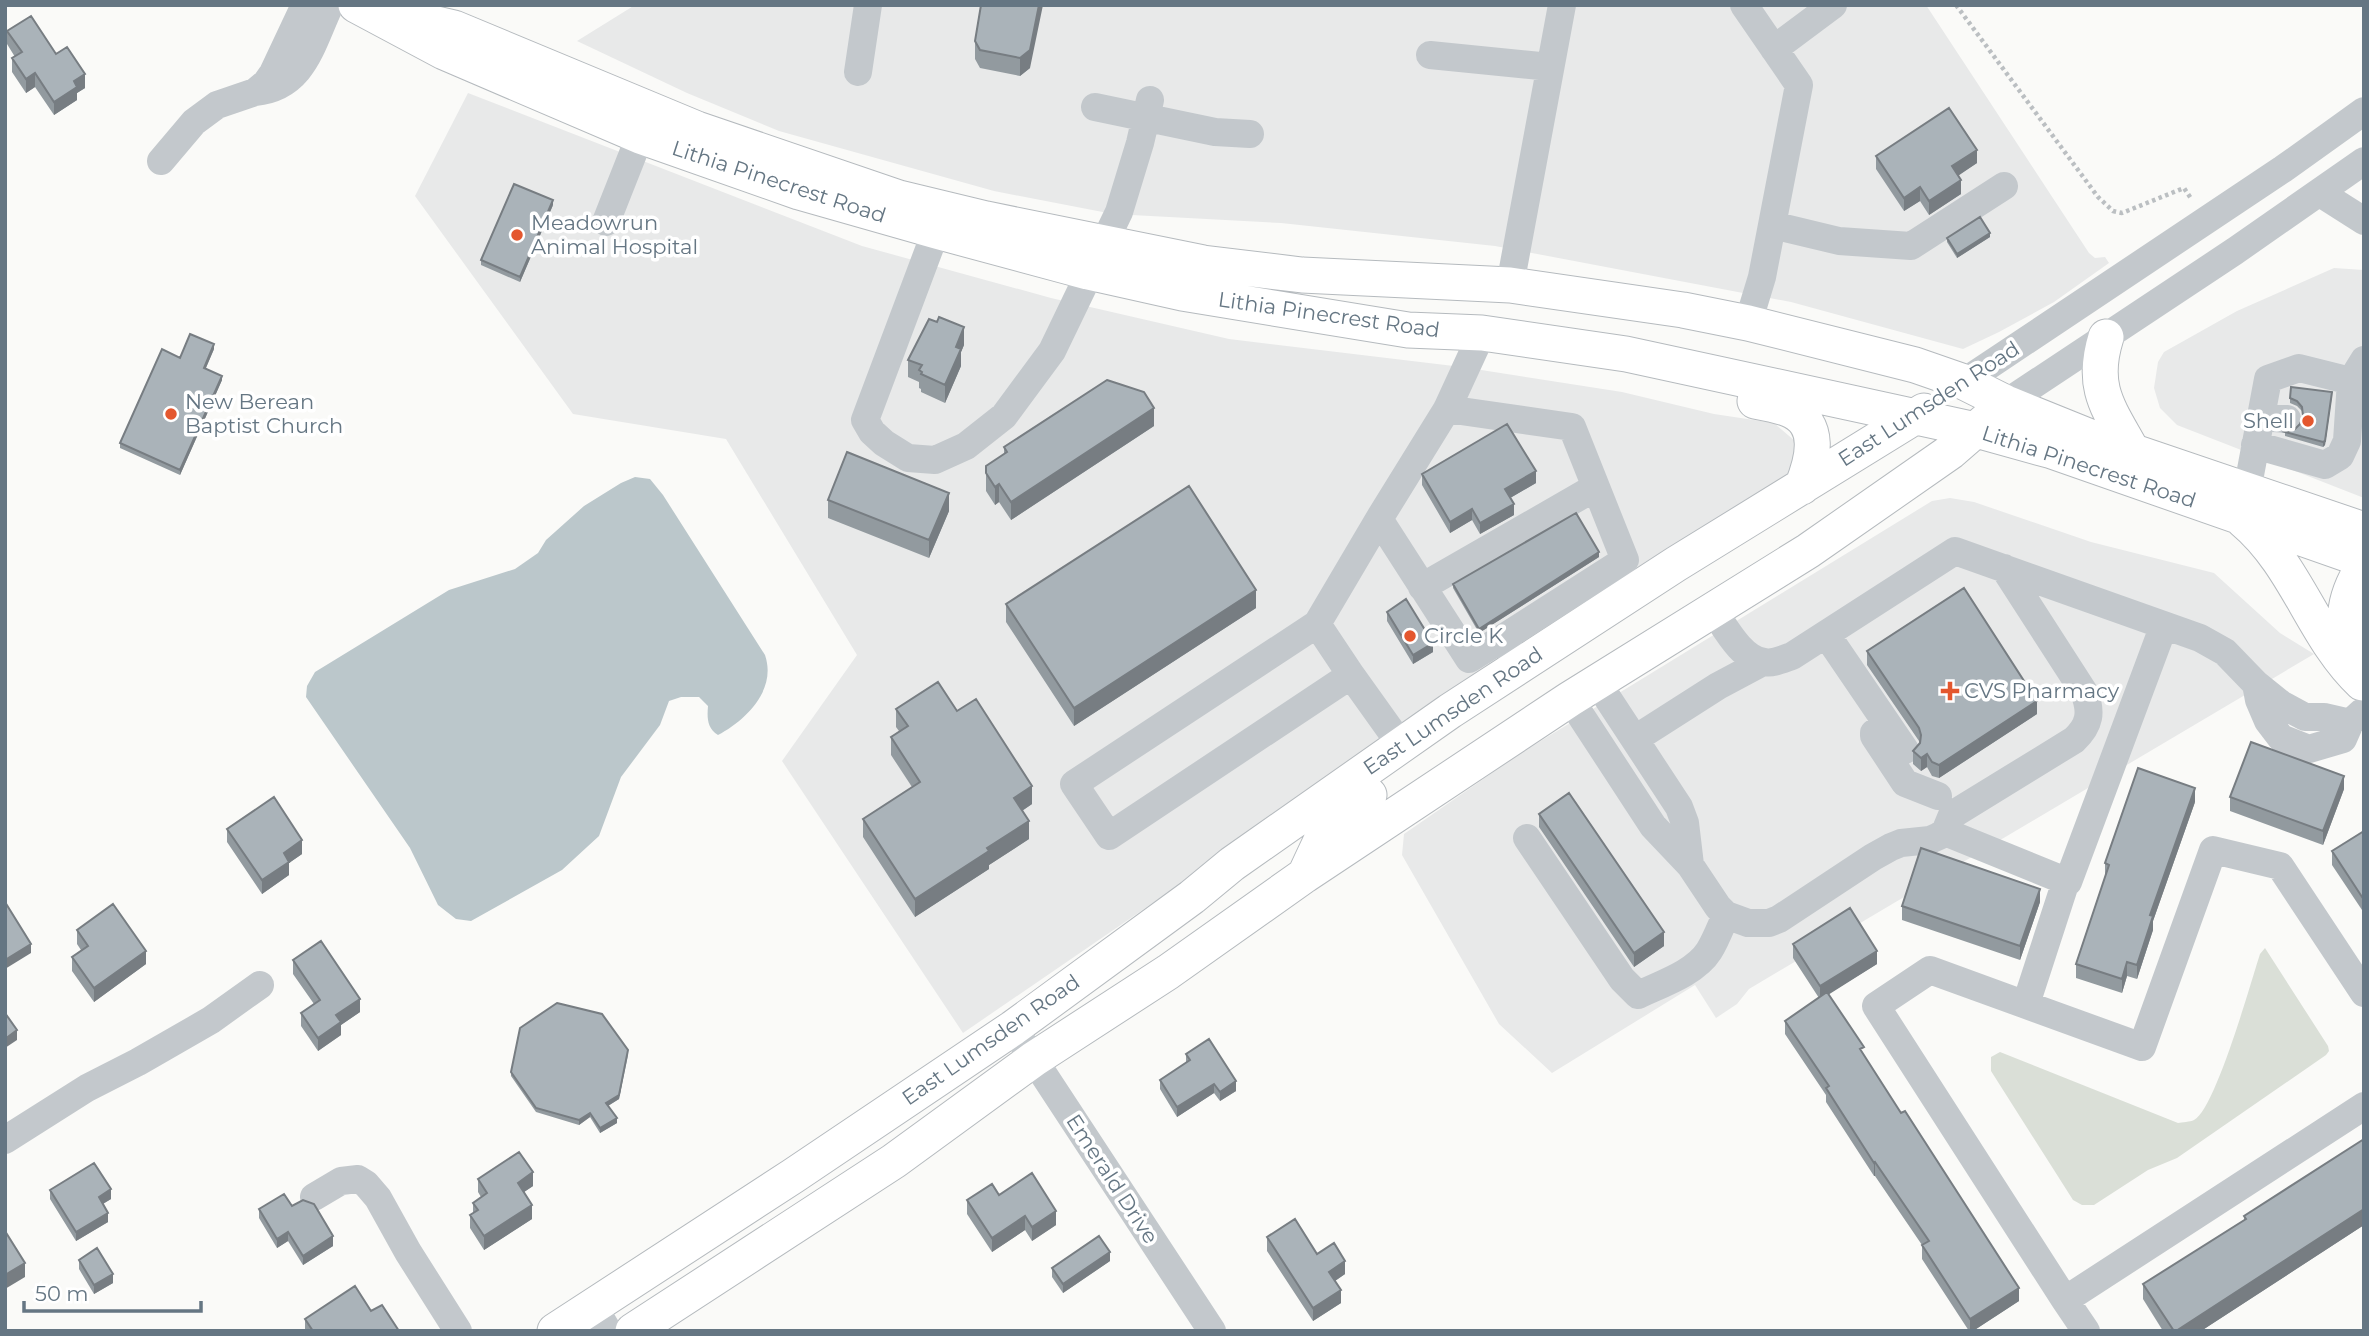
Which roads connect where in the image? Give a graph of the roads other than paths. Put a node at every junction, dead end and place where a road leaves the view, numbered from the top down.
1 (305, 5) edge
2 (330, 5) edge
3 (358, 5) edge
4 (868, 5) edge
5 (1562, 5) edge
6 (1744, 5) edge
7 (1833, 5) edge
8 (1774, 49) junction
9 (1430, 55) dead end
10 (1550, 67) junction
11 (858, 72) dead end
12 (254, 92) junction
13 (1095, 107) dead end
14 (1148, 108) junction
15 (2364, 111) edge
16 (696, 129) junction
17 (1250, 134) dead end
18 (640, 136) junction
19 (2364, 161) edge
20 (160, 162) dead end
21 (2004, 186) dead end
22 (2320, 193) junction
23 (606, 222) dead end
24 (2364, 222) edge
25 (1772, 225) junction
26 (936, 231) junction
27 (1096, 258) junction
28 (1510, 285) junction
29 (1748, 323) junction
30 (1482, 333) junction
31 (2106, 337) junction
32 (1626, 354) junction
33 (2357, 371) edge
34 (1964, 382) junction
35 (2006, 403) junction
36 (1447, 410) junction
37 (2260, 417) junction
38 (1913, 418) junction
39 (2287, 419) dead end
40 (1976, 430) junction
41 (2255, 445) junction
42 (2052, 451) junction
43 (2132, 451) junction
44 (1916, 476) junction
45 (1596, 487) junction
46 (1802, 487) junction
47 (2243, 503) junction
48 (1379, 519) junction
49 (2364, 530) edge
50 (2364, 563) edge
51 (2004, 568) junction
52 (1422, 587) junction
53 (1713, 610) junction
54 (1317, 624) junction
55 (2164, 625) junction
56 (1826, 634) junction
57 (1510, 652) junction
58 (1763, 662) junction
59 (1351, 675) junction
60 (1583, 691) junction
61 (1474, 695) junction
62 (2360, 700) edge
63 (1875, 705) junction
64 (1635, 739) junction
65 (1401, 745) junction
66 (1945, 814) junction
67 (1527, 838) dead end
68 (1690, 865) junction
69 (1305, 875) junction
70 (2066, 881) junction
71 (1726, 915) junction
72 (260, 985) dead end
73 (2364, 993) edge
74 (2026, 1004) junction
75 (1013, 1028) junction
76 (1034, 1059) junction
77 (2364, 1105) edge
78 (5, 1140) edge
79 (314, 1197) dead end
80 (2065, 1300) junction
81 (600, 1319) edge
82 (458, 1331) edge
83 (555, 1331) edge
84 (633, 1331) edge
85 (1212, 1331) edge
86 (2086, 1331) edge

1 - 12 street
2 - 12 street
3 - 16 main road, Lithia Pinecrest Road
3 - 18 main road, Lithia Pinecrest Road
4 - 11 street
5 - 10 street
6 - 8 street
7 - 8 street
8 - 25 street
9 - 10 street
10 - 28 street
12 - 20 street
13 - 14 street
14 - 17 street
14 - 27 street
15 - 34 street, East Lumsden Road
16 - 18 main road
16 - 27 main road, Lithia Pinecrest Road
18 - 23 street
18 - 26 main road, Lithia Pinecrest Road
19 - 22 street, East Lumsden Road
21 - 25 street
22 - 24 street
22 - 31 street, East Lumsden Road
25 - 29 street
26 - 27 main road, Lithia Pinecrest Road
26 - 27 street
27 - 28 main road, Lithia Pinecrest Road
27 - 30 main road, Lithia Pinecrest Road
28 - 29 main road, Lithia Pinecrest Road
29 - 34 main road, Lithia Pinecrest Road
30 - 32 main road, Lithia Pinecrest Road
30 - 36 street
31 - 35 street, East Lumsden Road
31 - 43 main road
32 - 38 main road, Lithia Pinecrest Road
32 - 46 main road
33 - 37 street
33 - 41 street
34 - 35 main road, Lithia Pinecrest Road
34 - 38 main road, East Lumsden Road
35 - 40 main road, East Lumsden Road
35 - 43 main road, Lithia Pinecrest Road
36 - 45 street
36 - 48 street
37 - 39 street
37 - 41 street
38 - 40 main road, Lithia Pinecrest Road
38 - 46 main road, East Lumsden Road
40 - 42 main road, Lithia Pinecrest Road
40 - 44 main road, East Lumsden Road
41 - 47 street
42 - 44 main road
42 - 47 main road, Lithia Pinecrest Road
43 - 47 main road, Lithia Pinecrest Road
44 - 53 main road, East Lumsden Road
45 - 52 street
45 - 57 street
46 - 57 main road, East Lumsden Road
47 - 49 main road, Lithia Pinecrest Road
47 - 50 main road, Lithia Pinecrest Road
47 - 62 main road
48 - 52 street
48 - 54 street
50 - 62 main road
51 - 55 street
51 - 56 street
51 - 66 street
52 - 57 street
53 - 58 street
53 - 60 main road, East Lumsden Road
54 - 59 street
54 - 59 street
55 - 62 street
55 - 70 street
56 - 58 street
56 - 63 street
57 - 61 main road, East Lumsden Road
58 - 64 street
59 - 65 street
60 - 64 street
60 - 68 street
60 - 69 main road, East Lumsden Road
61 - 65 main road, East Lumsden Road
61 - 69 main road
63 - 66 street
63 - 66 street
64 - 68 street
65 - 75 main road, East Lumsden Road
66 - 70 street
66 - 71 street
67 - 71 street
68 - 71 street
69 - 76 main road, East Lumsden Road
70 - 74 street
72 - 78 street
73 - 74 street
74 - 80 street
75 - 76 street, Emerald Drive
75 - 81 main road, East Lumsden Road
76 - 84 main road, East Lumsden Road
76 - 85 street, Emerald Drive
77 - 80 street
79 - 82 street
80 - 86 street
81 - 83 main road, East Lumsden Road

